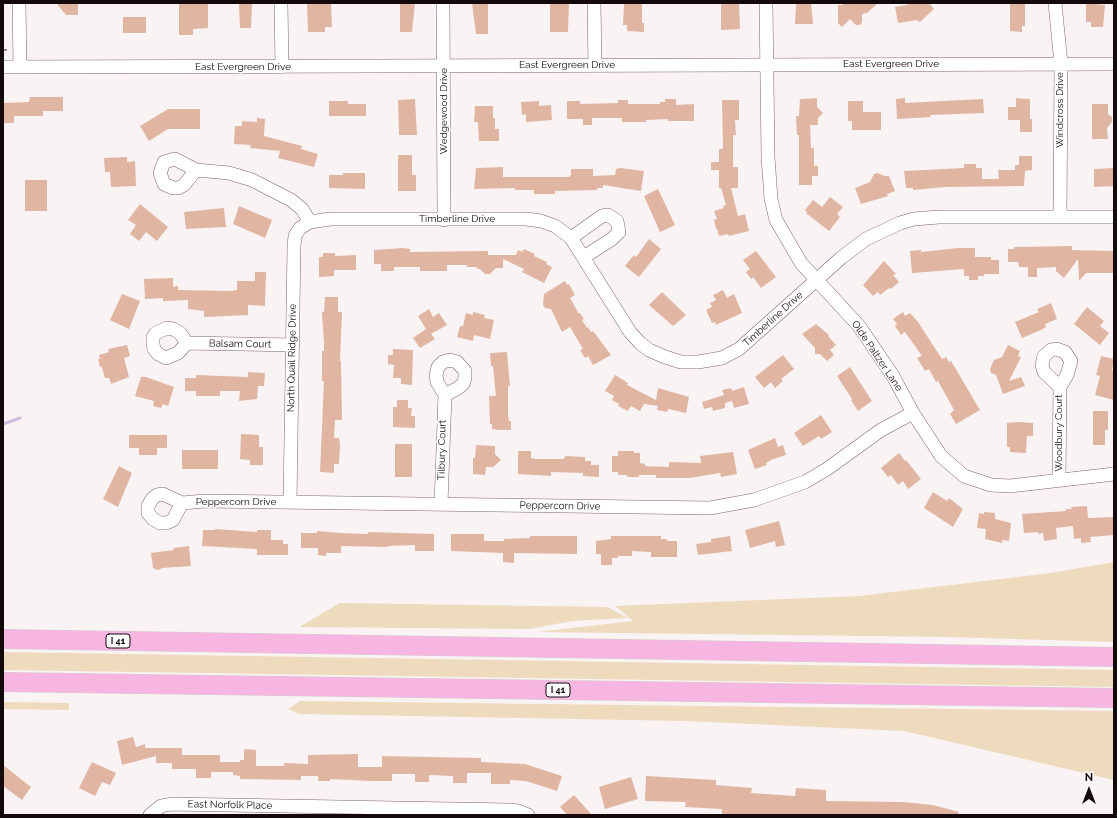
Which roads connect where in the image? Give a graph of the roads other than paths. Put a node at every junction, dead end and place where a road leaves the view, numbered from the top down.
1 (19, 3) edge
2 (281, 3) edge
3 (443, 3) edge
4 (594, 3) edge
5 (766, 3) edge
6 (1055, 3) edge
7 (766, 64) junction
8 (1060, 64) junction
9 (1114, 64) edge
10 (595, 65) junction
11 (444, 66) junction
12 (3, 67) edge
13 (20, 67) junction
14 (282, 67) junction
15 (196, 170) dead end
16 (1060, 217) junction
17 (1114, 217) edge
18 (444, 220) junction
19 (310, 222) junction
20 (572, 238) junction
21 (584, 258) junction
22 (816, 279) junction
23 (187, 343) dead end
24 (293, 345) junction
25 (1060, 387) dead end
26 (445, 395) dead end
27 (913, 413) junction
28 (1114, 474) edge
29 (1059, 480) junction
30 (290, 502) junction
31 (182, 503) dead end
32 (441, 504) junction
33 (3, 639) edge
34 (1114, 657) edge
35 (3, 682) edge
36 (1114, 698) edge
37 (404, 812) edge
38 (150, 814) edge
39 (528, 815) edge

1 - 13 street
2 - 14 street
3 - 11 street, Wedgewood Drive
4 - 10 street
5 - 7 street, Olde Paltzer Lane
6 - 8 street, Windcross Drive
7 - 8 street, East Evergreen Drive
7 - 10 street, East Evergreen Drive
7 - 22 street, Olde Paltzer Lane
8 - 9 street, East Evergreen Drive
8 - 16 street, Windcross Drive
10 - 11 street, East Evergreen Drive
11 - 14 street, East Evergreen Drive
11 - 18 street, Wedgewood Drive
12 - 13 street, East Evergreen Drive
13 - 14 street, East Evergreen Drive
15 - 19 street
16 - 17 street, Timberline Drive
16 - 22 street, Timberline Drive
18 - 19 street, Timberline Drive
18 - 20 street, Timberline Drive
19 - 24 street, North Quail Ridge Drive
20 - 21 street, Timberline Drive
20 - 21 street
21 - 22 street, Timberline Drive
22 - 27 street, Olde Paltzer Lane
23 - 24 street, Balsam Court
24 - 30 street, North Quail Ridge Drive
25 - 29 street, Woodbury Court
26 - 32 street, Tilbury Court
27 - 29 street, Olde Paltzer Lane
27 - 32 street, Peppercorn Drive
28 - 29 street, Olde Paltzer Lane
30 - 31 street, Peppercorn Drive
30 - 32 street, Peppercorn Drive
33 - 34 highway, I 41
35 - 36 highway, I 41
37 - 38 street, East Norfolk Place
37 - 39 street, East Norfolk Place

